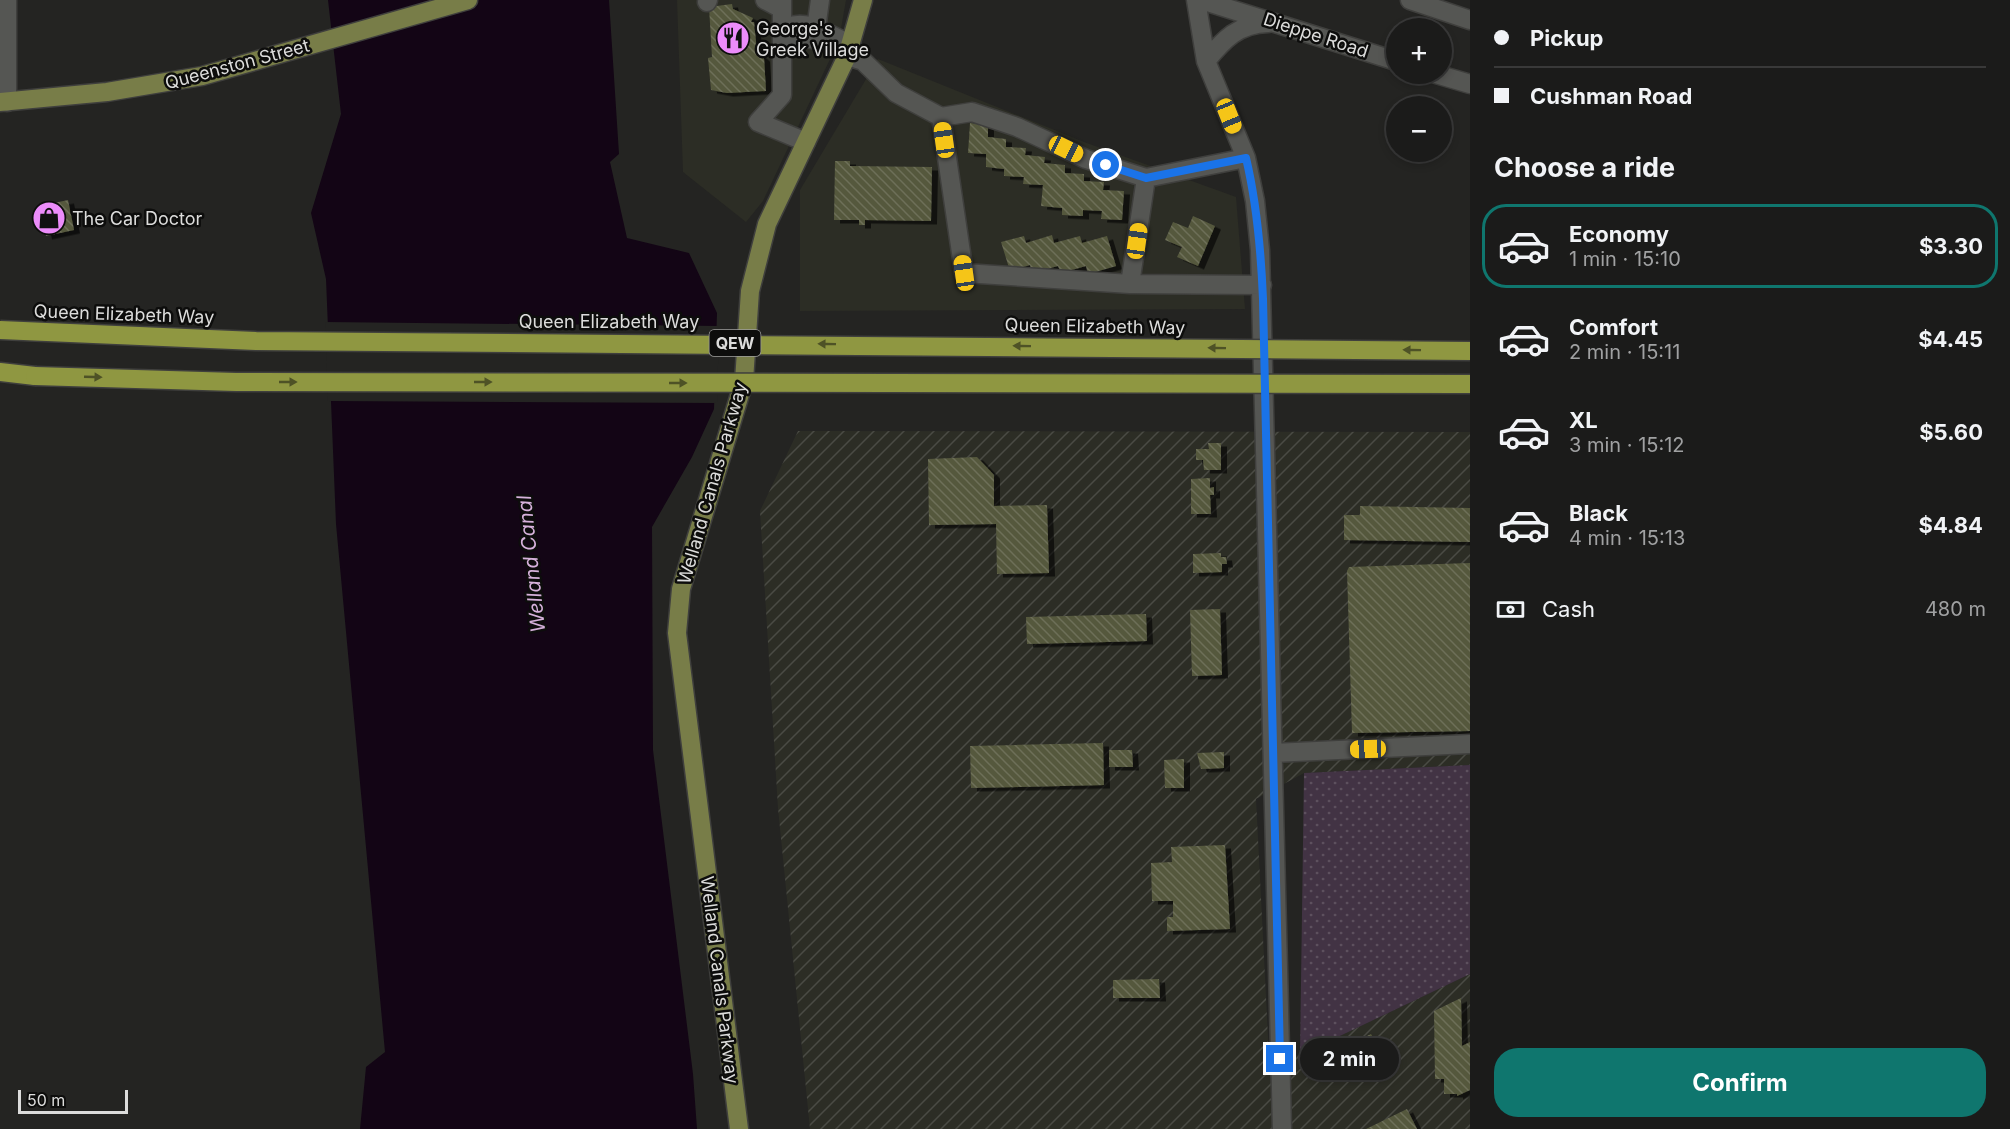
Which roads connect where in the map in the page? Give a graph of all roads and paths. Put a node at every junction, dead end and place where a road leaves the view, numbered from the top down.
1 (7, 0) edge
2 (468, 0) edge
3 (765, 0) edge
4 (820, 0) edge
5 (863, 0) edge
6 (1198, 0) edge
7 (1410, 0) edge
8 (783, 15) edge
9 (1470, 20) edge
10 (1279, 23) junction
11 (816, 29) junction
12 (845, 46) junction
13 (1386, 58) edge
14 (1206, 61) junction
15 (1452, 79) edge
16 (1470, 84) edge
17 (4, 102) edge
18 (941, 117) junction
19 (806, 142) junction
20 (1246, 158) junction
21 (1146, 178) junction
22 (1130, 284) junction
23 (1262, 285) junction
24 (0, 330) edge
25 (1470, 351) edge
26 (0, 372) edge
27 (1470, 384) edge
28 (1470, 744) edge
29 (1273, 753) junction
30 (739, 1129) edge
31 (1282, 1129) edge

1 - 17 street
2 - 17 main road, Queenston Street
3 - 8 street
4 - 11 street
5 - 12 main road, Welland Canals Parkway
6 - 10 street, Dieppe Road
6 - 14 street
7 - 9 street
8 - 11 street
8 - 12 street
8 - 19 street
10 - 13 street, Dieppe Road
10 - 14 street
11 - 12 street
12 - 18 street
12 - 19 main road, Welland Canals Parkway
14 - 20 street
15 - 16 street
18 - 21 street
18 - 22 street
19 - 30 main road, Welland Canals Parkway
20 - 21 street
20 - 23 street
21 - 22 street
22 - 23 street
23 - 29 street
25 -> 24 highway, Queen Elizabeth Way / QEW, bridge
26 -> 27 highway, bridge
28 - 29 street
29 - 31 street

